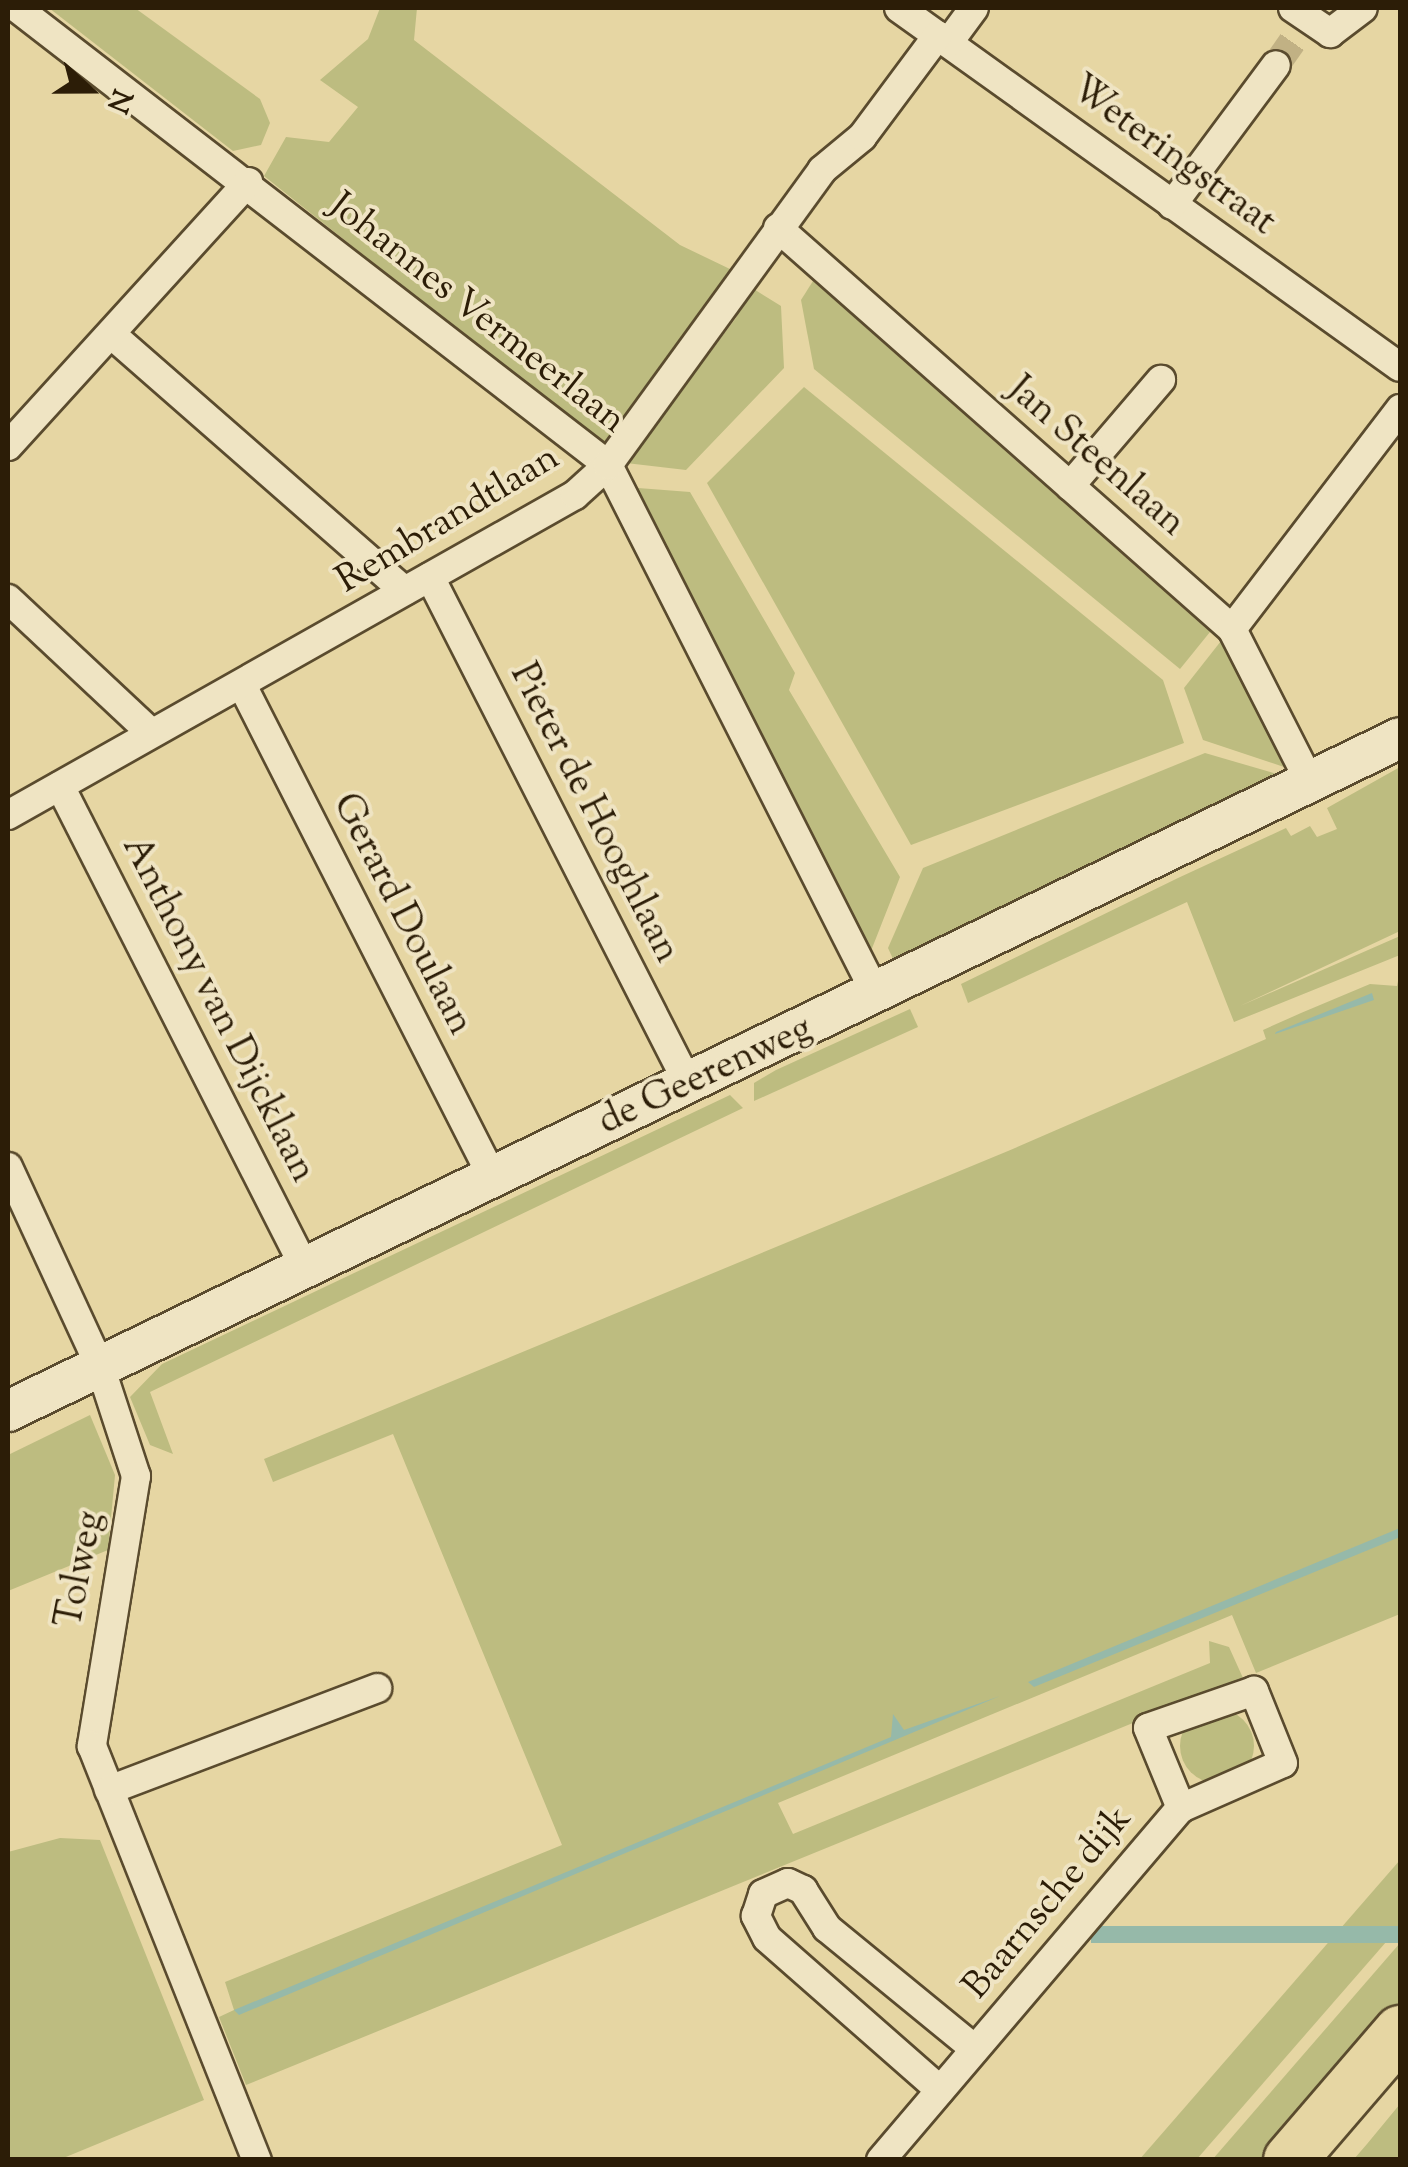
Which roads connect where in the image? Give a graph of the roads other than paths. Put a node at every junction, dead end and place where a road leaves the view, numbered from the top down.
1 (17, 8) edge
2 (899, 8) edge
3 (974, 8) edge
4 (1363, 8) edge
5 (1297, 23) edge
6 (943, 39) junction
7 (1276, 64) tunnel mouth
8 (248, 182) junction
9 (1172, 205) junction
10 (778, 228) junction
11 (111, 334) junction
12 (1400, 367) edge
13 (1161, 380) dead end
14 (1400, 409) edge
15 (8, 446) edge
16 (608, 465) junction
17 (1070, 486) junction
18 (430, 577) junction
19 (405, 591) junction
20 (8, 599) edge
21 (1232, 629) junction
22 (242, 685) junction
23 (151, 733) junction
24 (1400, 738) edge
25 (1311, 784) junction
26 (60, 786) junction
27 (8, 815) edge
28 (877, 996) junction
29 (689, 1085) junction
30 (8, 1167) edge
31 (493, 1178) junction
32 (305, 1268) junction
33 (100, 1366) junction
34 (8, 1410) edge
35 (377, 1688) dead end
36 (110, 1790) junction
37 (1181, 1808) junction
38 (1400, 2032) edge
39 (975, 2050) junction
40 (1400, 2081) edge
41 (940, 2090) junction
42 (256, 2160) edge
43 (882, 2160) edge
44 (1290, 2160) edge
45 (1331, 2160) edge

1 - 8 street, Johannes Vermeerlaan
2 - 6 street, Weteringstraat
3 - 6 street, Rembrandtlaan
4 - 5 street
6 - 9 street, Weteringstraat
6 - 10 street, Rembrandtlaan
7 - 9 street
8 - 11 street
8 - 16 street, Johannes Vermeerlaan
9 - 12 street, Weteringstraat
10 - 16 street, Rembrandtlaan
10 - 17 street, Jan Steenlaan
11 - 15 street
11 - 19 street
13 - 17 street
14 - 21 street
16 - 18 street, Rembrandtlaan
16 - 28 street, Johannes Vermeerlaan
17 - 21 street, Jan Steenlaan
18 - 19 street, Rembrandtlaan
18 - 29 street, Pieter de Hooghlaan
19 - 22 street, Rembrandtlaan
20 - 23 street
21 - 25 street, Jan Steenlaan
22 - 23 street, Rembrandtlaan
22 - 31 street, Gerard Doulaan
23 - 26 street, Rembrandtlaan
24 - 25 main road, de Geerenweg
25 - 28 main road, de Geerenweg
26 - 27 street, Rembrandtlaan
26 - 32 street, Anthony van Dijcklaan
28 - 29 main road, de Geerenweg
29 - 31 main road, de Geerenweg
30 - 33 street, Tolweg
31 - 32 main road, de Geerenweg
32 - 33 main road, de Geerenweg
33 - 34 main road, de Geerenweg
33 - 36 street, Tolweg
35 - 36 street
36 - 42 street, Tolweg
37 - 37 street, Baarnsche dijk
37 - 39 street, Baarnsche dijk
38 - 44 highway
39 - 41 street, Baarnsche dijk
39 - 41 street, Baarnsche dijk
40 - 45 highway
41 - 43 street, Baarnsche dijk

